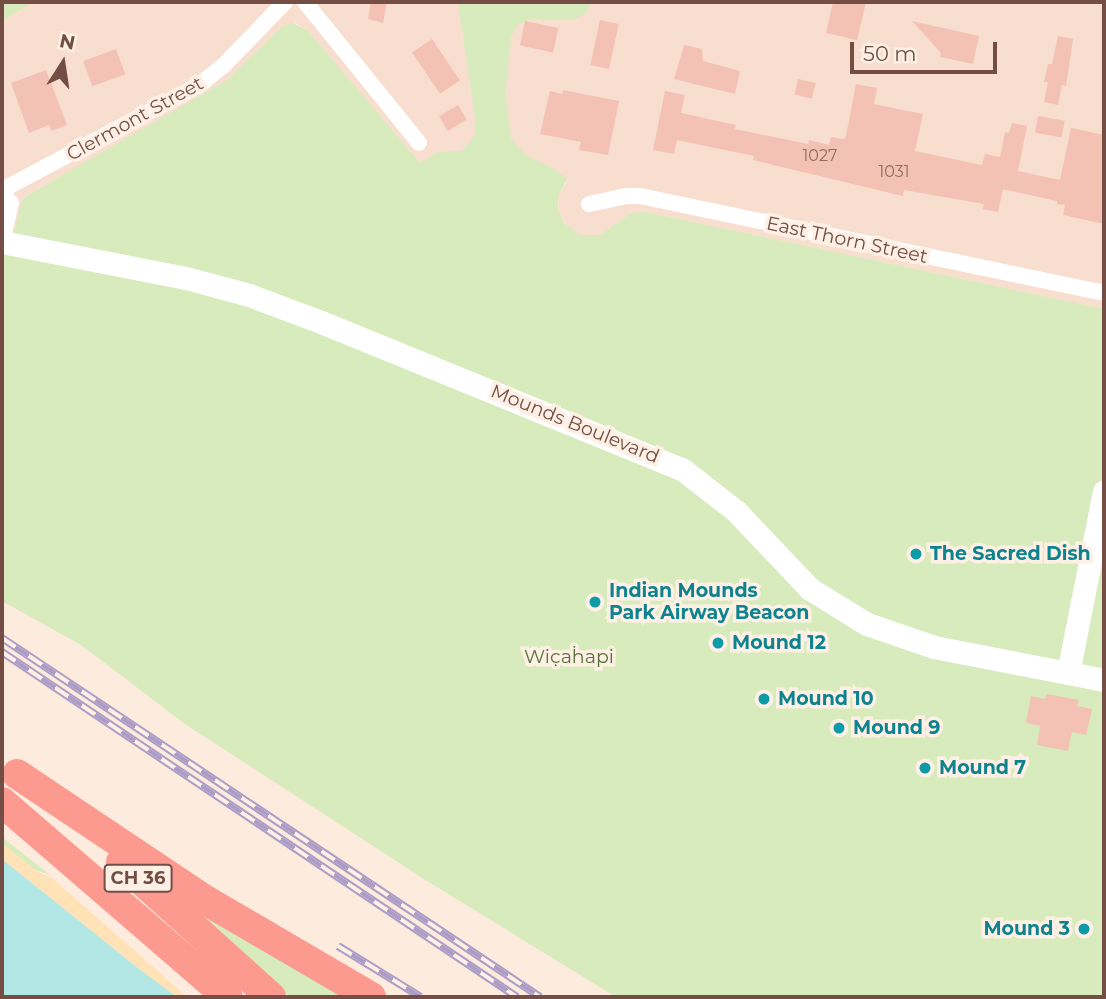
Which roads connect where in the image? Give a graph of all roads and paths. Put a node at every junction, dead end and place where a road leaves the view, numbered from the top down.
1 (285, 2) edge
2 (305, 2) edge
3 (419, 143) dead end
4 (2, 192) edge
5 (589, 204) dead end
6 (2, 242) edge
7 (1104, 293) edge
8 (1104, 492) edge
9 (1068, 673) junction
10 (1104, 680) edge
11 (9, 768) edge
12 (2, 802) edge
13 (228, 997) edge
14 (271, 997) edge
15 (371, 997) edge

1 - 4 street, Clermont Street
2 - 3 street
4 - 6 street, Clermont Street
5 - 7 street, East Thorn Street
6 - 9 street, Mounds Boulevard
8 - 9 street
9 - 10 street, Mounds Boulevard
11 - 14 highway, CH 36
11 - 15 highway
12 - 13 highway, CH 36

